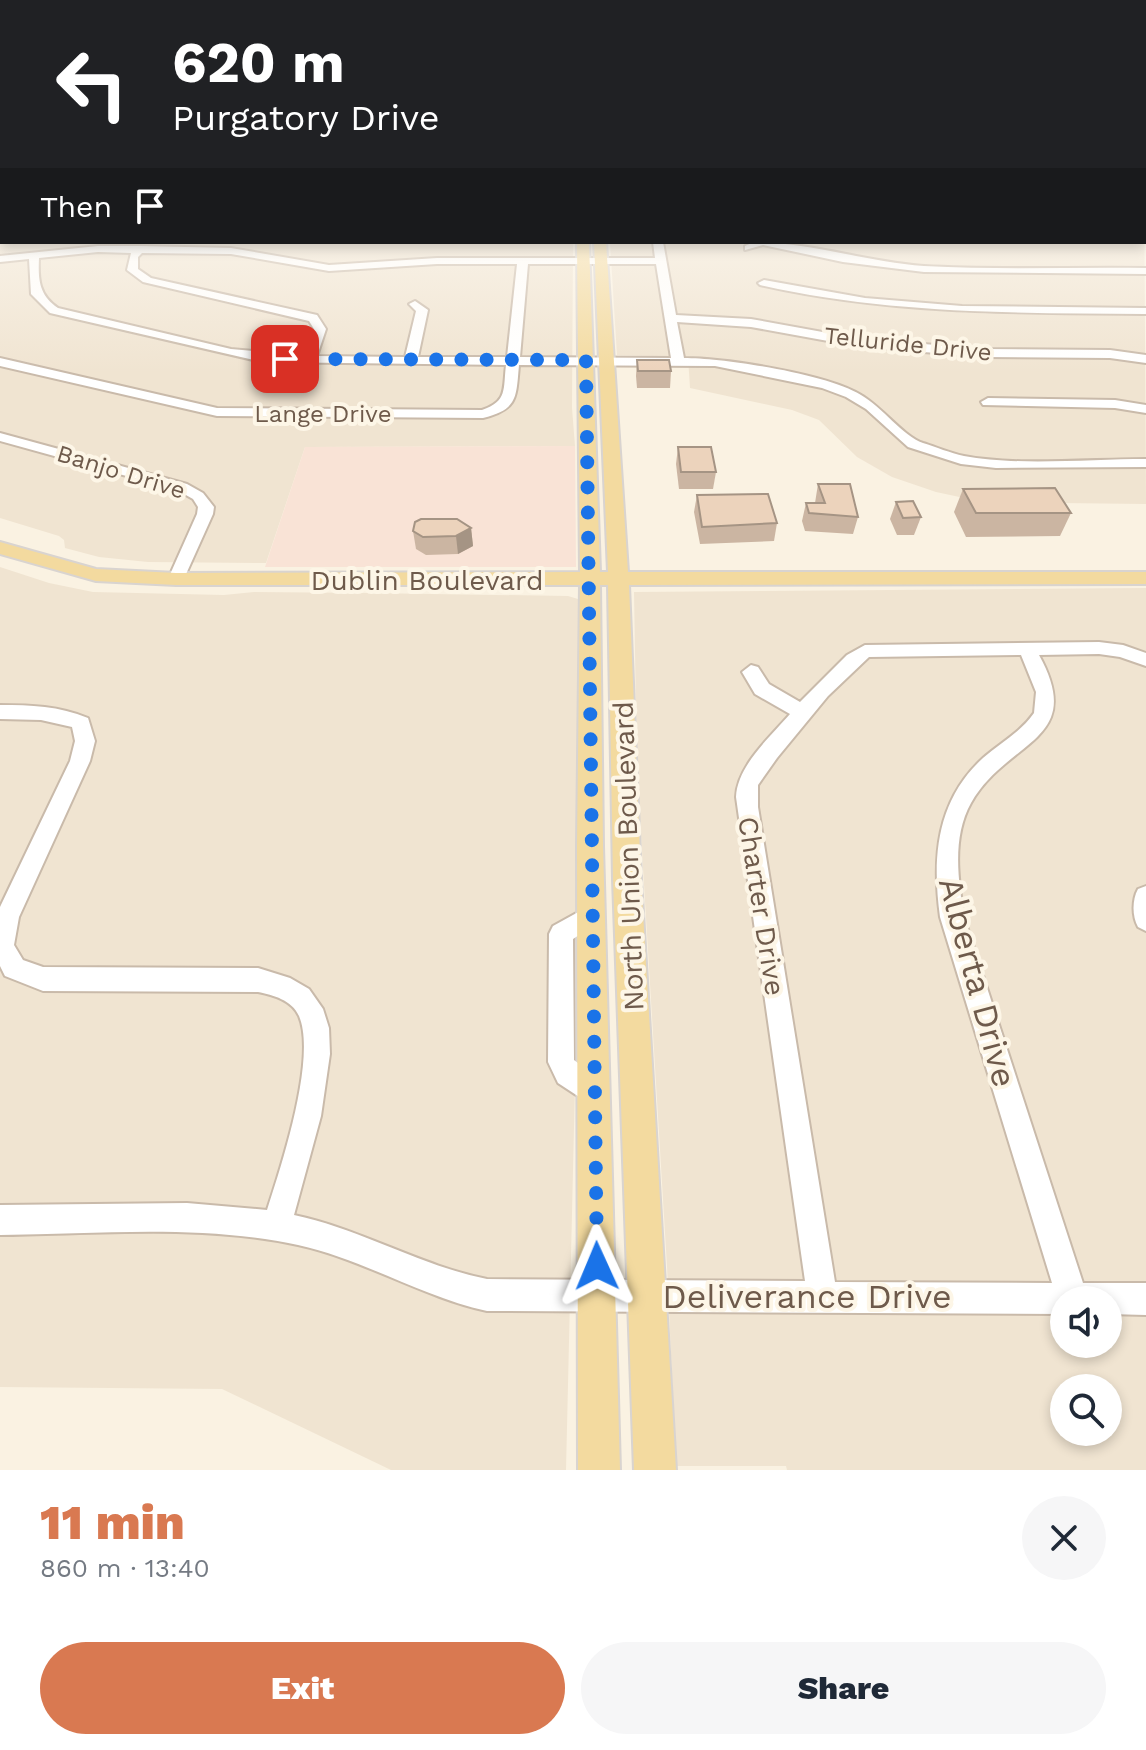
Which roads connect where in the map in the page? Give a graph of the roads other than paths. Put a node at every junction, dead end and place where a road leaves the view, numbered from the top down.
1 (658, 244) edge
2 (758, 244) edge
3 (770, 244) edge
4 (749, 248) dead end
5 (140, 249) junction
6 (592, 252) edge
7 (34, 256) junction
8 (0, 259) edge
9 (523, 261) junction
10 (661, 261) junction
11 (1146, 271) edge
12 (764, 283) dead end
13 (912, 287) junction
14 (415, 304) dead end
15 (1146, 311) edge
16 (670, 318) junction
17 (1146, 359) edge
18 (310, 360) junction
19 (411, 360) junction
20 (514, 360) junction
21 (596, 360) junction
22 (678, 360) junction
23 (0, 362) edge
24 (988, 402) dead end
25 (1146, 409) edge
26 (0, 437) edge
27 (1146, 463) edge
28 (0, 548) edge
29 (1146, 578) edge
30 (176, 579) junction
31 (604, 580) junction
32 (1027, 649) junction
33 (1146, 660) edge
34 (751, 672) dead end
35 (0, 712) edge
36 (804, 713) junction
37 (1146, 896) edge
38 (1146, 920) edge
39 (0, 1220) edge
40 (276, 1226) junction
41 (1068, 1286) edge
42 (597, 1295) junction
43 (646, 1295) junction
44 (822, 1295) junction
45 (1050, 1298) edge
46 (1122, 1299) edge
47 (1146, 1299) edge
48 (599, 1470) edge
49 (655, 1470) edge

1 - 10 street
2 - 4 street
3 - 13 street
5 - 7 street
5 - 9 street
5 - 18 street
6 - 9 street
6 - 10 street
6 - 21 main road, North Union Boulevard
7 - 8 street
7 - 18 street
9 - 20 street, Lange Drive
10 - 16 street
11 - 13 street
12 - 13 street
13 - 15 street
14 - 19 street
16 - 17 street, Telluride Drive
16 - 22 street
18 - 19 street
19 - 20 street
20 - 21 street
20 - 23 street, Lange Drive
21 - 22 street
21 - 31 main road, North Union Boulevard
22 - 27 street
24 - 25 street
26 - 30 street, Banjo Drive
28 - 30 main road, Dublin Boulevard
29 - 31 main road, Dublin Boulevard
30 - 31 main road, Dublin Boulevard
31 - 42 main road, North Union Boulevard
31 - 43 main road, North Union Boulevard
32 - 33 street, Charter Drive
32 - 36 street, Charter Drive
32 - 41 street, Alberta Drive
34 - 36 street
35 - 40 street
36 - 44 street, Charter Drive
37 - 38 street
39 - 40 street, Deliverance Drive
40 - 42 street, Deliverance Drive
42 - 43 street, Deliverance Drive
42 - 48 main road, North Union Boulevard
43 - 44 street, Deliverance Drive
43 - 49 main road, North Union Boulevard
44 - 45 street, Deliverance Drive
46 - 47 street, Deliverance Drive

